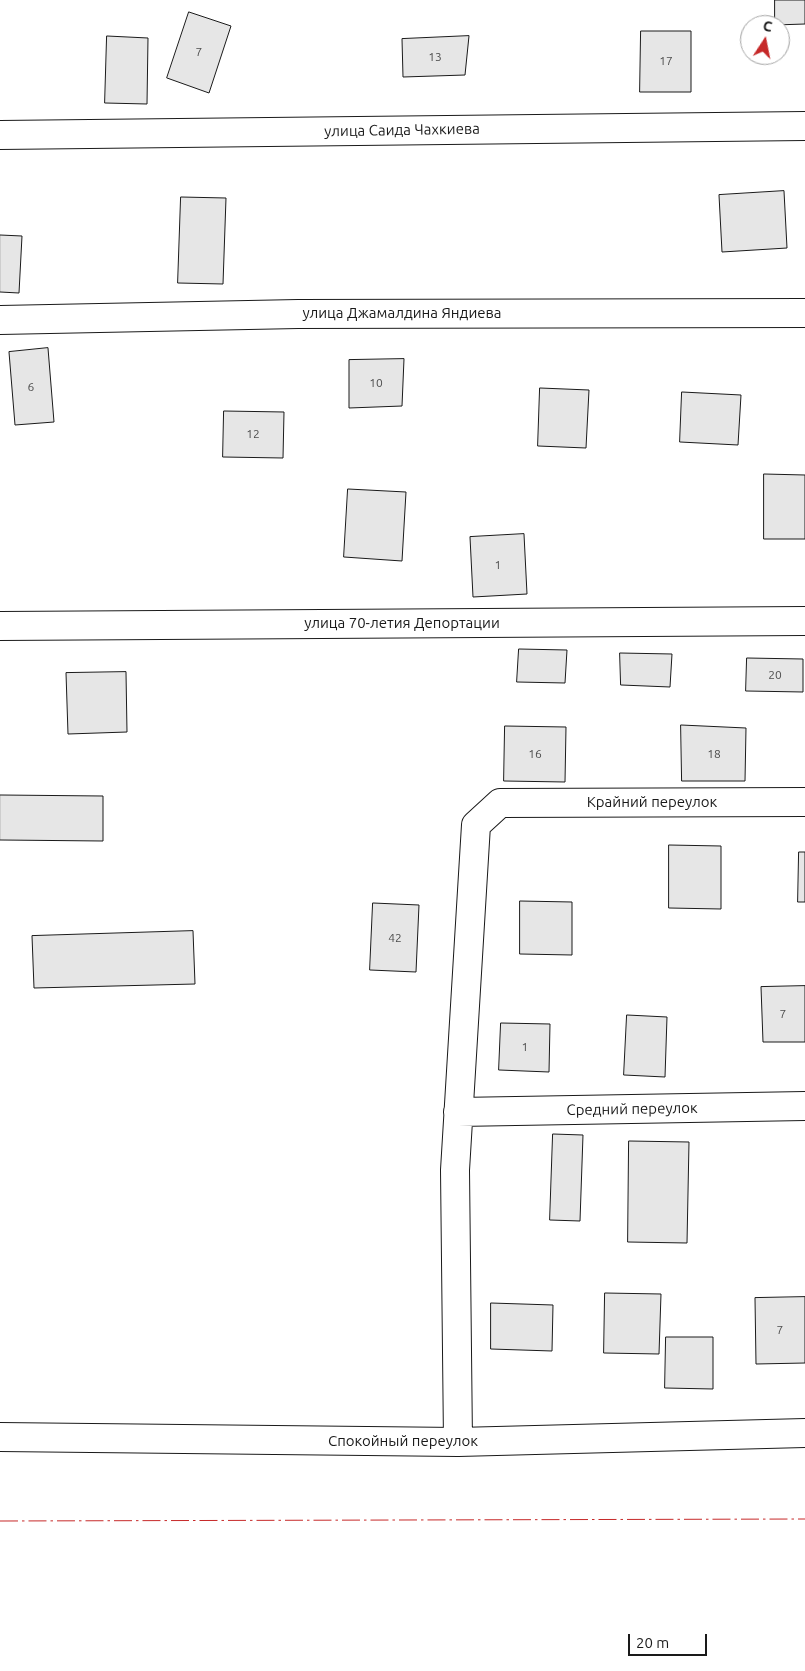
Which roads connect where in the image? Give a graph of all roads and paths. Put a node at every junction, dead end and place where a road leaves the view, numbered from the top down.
1 (805, 126) edge
2 (0, 135) edge
3 (805, 313) edge
4 (0, 320) edge
5 (805, 621) edge
6 (0, 626) edge
7 (805, 802) edge
8 (805, 1106) edge
9 (458, 1112) junction
10 (805, 1434) edge
11 (0, 1437) edge
12 (458, 1442) junction

1 - 2 street, улица Саида Чахкиева
3 - 4 street, улица Джамалдина Яндиева
5 - 6 street, улица 70-летия Депортации
7 - 9 street, Крайний переулок
8 - 9 street, Средний переулок
9 - 12 street
10 - 12 street, Спокойный переулок
11 - 12 street, Спокойный переулок

